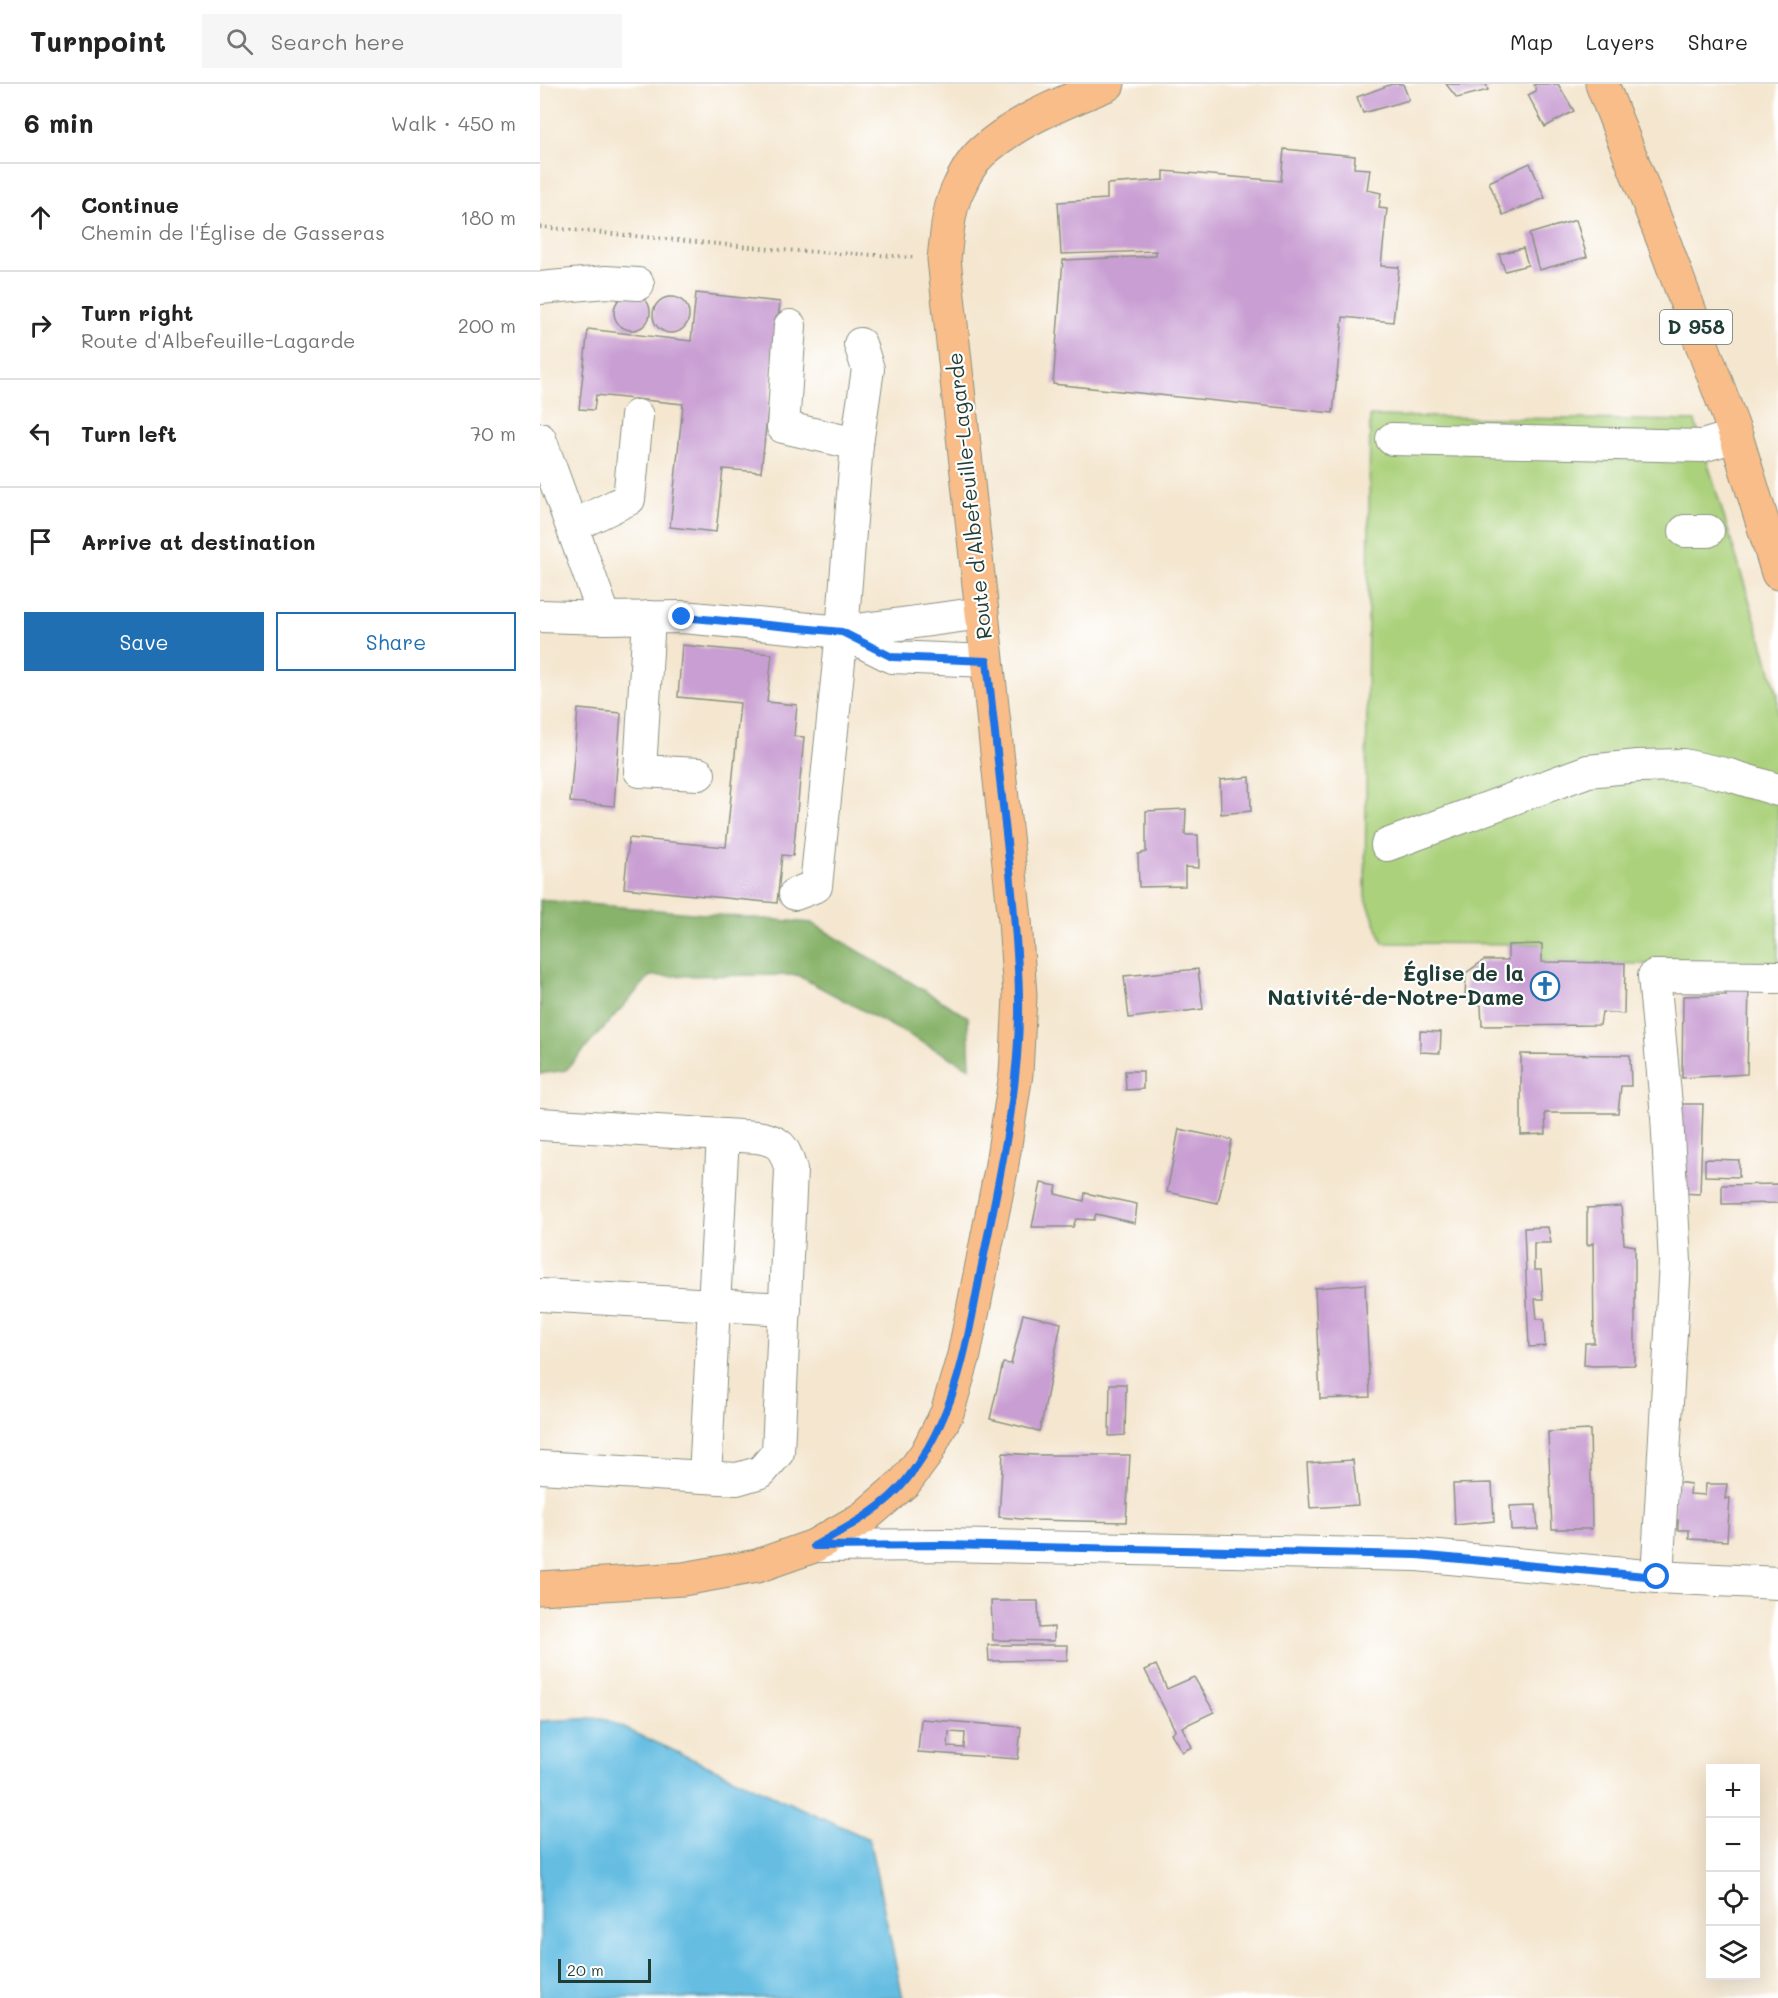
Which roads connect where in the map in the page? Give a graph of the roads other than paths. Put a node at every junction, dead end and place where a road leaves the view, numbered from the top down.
1 (1108, 84) edge
2 (1602, 84) edge
3 (638, 284) dead end
4 (540, 288) edge
5 (790, 326) dead end
6 (860, 344) dead end
7 (637, 416) dead end
8 (1737, 436) junction
9 (540, 439) edge
10 (1392, 439) dead end
11 (858, 444) junction
12 (573, 526) junction
13 (1778, 573) edge
14 (982, 613) junction
15 (540, 616) edge
16 (649, 617) junction
17 (605, 618) junction
18 (842, 632) junction
19 (987, 661) junction
20 (699, 774) dead end
21 (1778, 790) edge
22 (1387, 845) dead end
23 (795, 894) dead end
24 (1778, 977) edge
25 (540, 1124) edge
26 (723, 1135) junction
27 (540, 1295) edge
28 (714, 1305) junction
29 (785, 1309) junction
30 (540, 1467) edge
31 (705, 1477) junction
32 (814, 1546) junction
33 (1657, 1577) junction
34 (1778, 1583) edge
35 (540, 1588) edge

1 - 14 main road, Route d'Albefeuille-Lagarde
2 - 8 main road, D 958
3 - 4 street
5 - 11 street
6 - 11 street
7 - 12 street
8 - 10 street
8 - 13 main road, D 958
9 - 12 street
11 - 18 street
12 - 17 street
14 - 18 street
14 - 19 main road, Route d'Albefeuille-Lagarde
15 - 17 street
16 - 17 street
16 - 18 street
16 - 20 street
18 - 19 street
18 - 23 street
19 - 32 main road, Route d'Albefeuille-Lagarde
21 - 22 street
24 - 33 street
25 - 26 street
26 - 28 street
26 - 29 street
27 - 28 street
28 - 29 street
28 - 31 street
29 - 31 street
30 - 31 street
32 - 33 street
32 - 35 main road, Route d'Albefeuille-Lagarde
33 - 34 street

